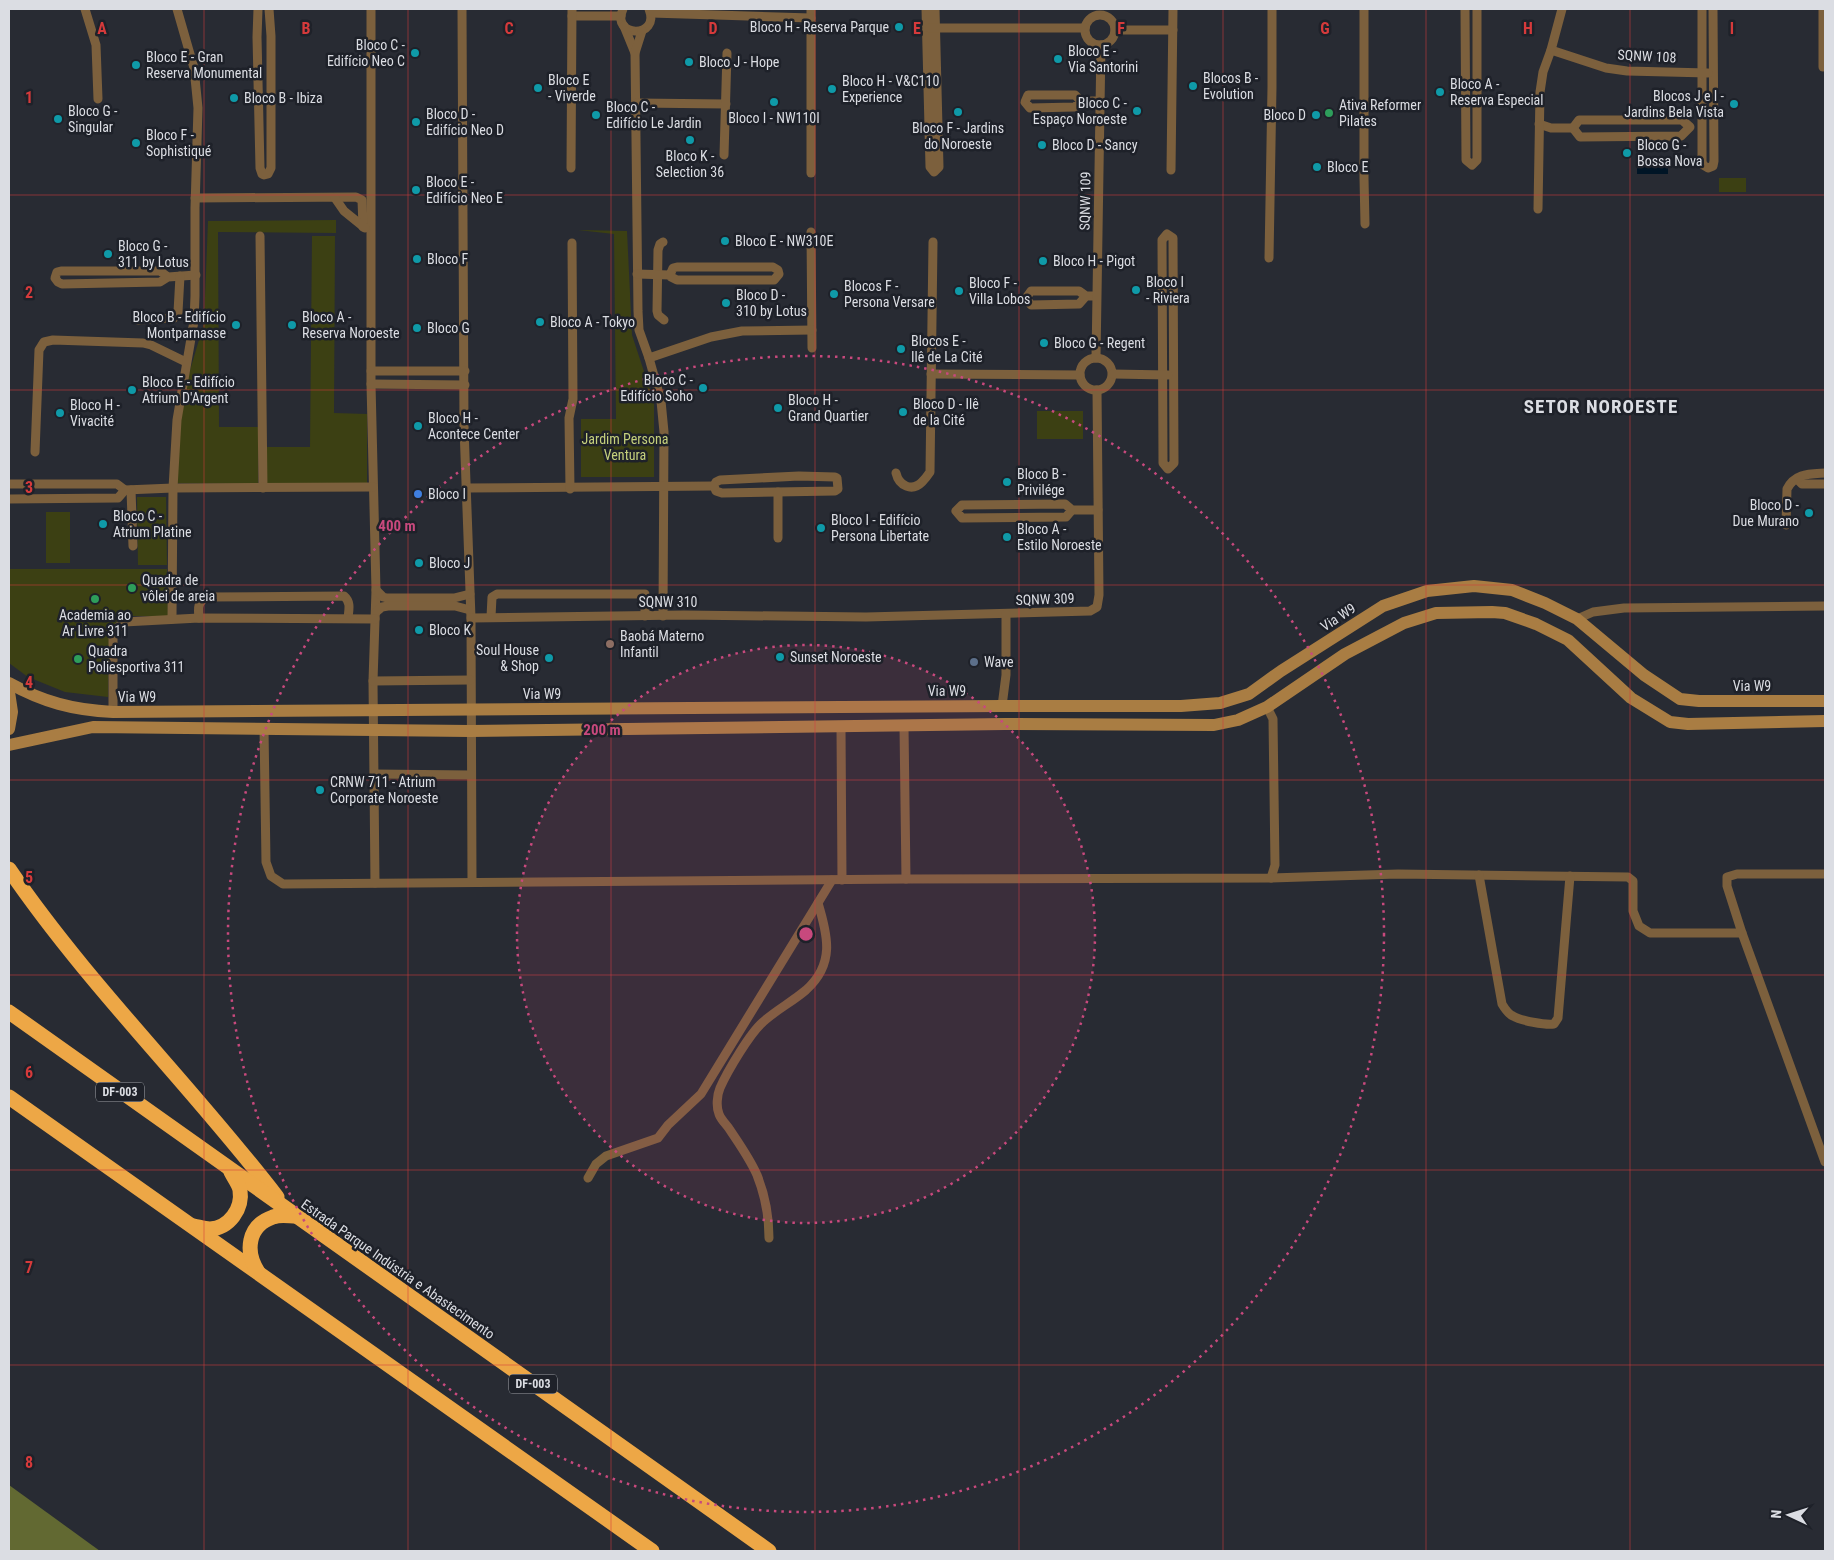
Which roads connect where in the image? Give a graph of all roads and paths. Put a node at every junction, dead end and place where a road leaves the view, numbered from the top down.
1 (84, 9) edge
2 (177, 9) edge
3 (258, 9) edge
4 (269, 9) edge
5 (371, 9) edge
6 (462, 9) edge
7 (926, 9) edge
8 (935, 9) edge
9 (1173, 9) edge
10 (1272, 9) edge
11 (1364, 9) edge
12 (1465, 9) edge
13 (1477, 9) edge
14 (1562, 9) edge
15 (1702, 9) edge
16 (1713, 9) edge
17 (1823, 9) edge
18 (650, 11) edge
19 (572, 12) edge
20 (622, 12) edge
21 (1100, 12) edge
22 (811, 13) edge
23 (624, 26) junction
24 (931, 28) junction
25 (1085, 28) junction
26 (1115, 30) junction
27 (1173, 30) junction
28 (642, 31) junction
29 (1101, 45) junction
30 (1551, 50) junction
31 (635, 53) junction
32 (727, 53) dead end
33 (1824, 67) dead end
34 (1702, 73) junction
35 (1714, 73) junction
36 (98, 99) dead end
37 (1100, 101) junction
38 (1081, 102) junction
39 (637, 103) junction
40 (726, 104) junction
41 (1539, 124) junction
42 (1573, 128) junction
43 (724, 155) dead end
44 (571, 168) dead end
45 (1171, 170) dead end
46 (811, 173) dead end
47 (195, 198) junction
48 (335, 198) junction
49 (1538, 209) dead end
50 (1366, 224) dead end
51 (363, 227) junction
52 (372, 232) junction
53 (812, 232) dead end
54 (260, 236) dead end
55 (663, 242) dead end
56 (933, 242) dead end
57 (572, 243) dead end
58 (1269, 258) dead end
59 (637, 274) junction
60 (657, 274) junction
61 (670, 274) junction
62 (196, 275) junction
63 (168, 276) junction
64 (180, 276) junction
65 (1086, 296) junction
66 (1096, 296) junction
67 (137, 320) dead end
68 (664, 320) dead end
69 (812, 330) junction
70 (812, 348) dead end
71 (650, 358) junction
72 (1096, 358) junction
73 (186, 362) junction
74 (371, 370) junction
75 (465, 371) junction
76 (931, 374) junction
77 (1112, 374) junction
78 (1080, 375) junction
79 (1173, 375) junction
80 (1162, 376) junction
81 (371, 384) junction
82 (464, 385) junction
83 (1097, 390) junction
84 (36, 452) dead end
85 (1825, 473) edge
86 (896, 474) dead end
87 (1797, 479) junction
88 (9, 484) edge
89 (1825, 484) edge
90 (663, 486) junction
91 (714, 486) junction
92 (373, 487) junction
93 (173, 488) junction
94 (263, 488) junction
95 (466, 488) junction
96 (570, 488) junction
97 (128, 490) junction
98 (778, 492) junction
99 (9, 499) edge
100 (1072, 510) junction
101 (1098, 510) junction
102 (1786, 525) dead end
103 (778, 538) dead end
104 (133, 546) dead end
105 (376, 590) junction
106 (470, 594) junction
107 (1825, 606) edge
108 (470, 614) junction
109 (1006, 614) junction
110 (375, 615) junction
111 (645, 616) junction
112 (662, 616) junction
113 (492, 617) junction
114 (866, 617) joint
115 (199, 618) junction
116 (348, 618) junction
117 (172, 619) junction
118 (1576, 619) junction
119 (470, 680) junction
120 (374, 681) junction
121 (9, 683) edge
122 (9, 692) edge
123 (1825, 701) edge
124 (1002, 706) junction
125 (1267, 707) junction
126 (374, 710) junction
127 (470, 710) junction
128 (113, 712) junction
129 (1825, 721) edge
130 (1005, 724) junction
131 (904, 726) junction
132 (841, 727) junction
133 (9, 728) edge
134 (264, 728) junction
135 (374, 730) junction
136 (470, 731) junction
137 (9, 745) edge
138 (375, 774) junction
139 (470, 774) junction
140 (9, 869) edge
141 (1825, 874) edge
142 (1479, 875) junction
143 (1570, 876) junction
144 (906, 878) junction
145 (1271, 878) junction
146 (832, 880) junction
147 (842, 880) junction
148 (472, 882) junction
149 (375, 883) junction
150 (818, 903) junction
151 (1742, 933) junction
152 (9, 1012) edge
153 (9, 1097) edge
154 (1825, 1162) edge
155 (231, 1171) junction
156 (588, 1178) dead end
157 (291, 1212) junction
158 (190, 1225) junction
159 (769, 1238) dead end
160 (258, 1273) junction
161 (652, 1551) edge
162 (769, 1551) edge

1 - 36 street
2 - 47 street
3 - 4 street
5 - 52 street
6 - 75 street
7 - 24 street
8 - 24 street
9 - 27 street
10 - 58 street
11 - 50 street
12 - 13 street
14 - 30 street
15 - 34 street
16 - 35 street
17 - 33 street
18 - 22 street
18 - 28 street
19 - 20 street
19 - 44 street
20 - 23 street
21 - 25 street
21 - 26 street
22 - 46 street
23 - 28 street
23 - 31 street
24 - 24 street
24 - 25 street
25 - 29 street
26 - 27 street
26 - 29 street
27 - 45 street
28 - 31 street
29 - 37 street, SQNW 109
30 - 34 street, SQNW 108
30 - 41 street
31 - 39 street
32 - 40 street
34 - 35 street, SQNW 108
34 - 35 street
37 - 38 street
37 - 66 street, SQNW 109
38 - 38 street
39 - 40 street
39 - 59 street
40 - 43 street
41 - 42 street
41 - 49 street
42 - 42 street
47 - 48 street
47 - 62 street
48 - 51 street
48 - 51 street
51 - 52 street
52 - 74 street
53 - 69 street
54 - 94 street
55 - 60 street
56 - 76 street
57 - 96 street
59 - 60 street
59 - 71 street
60 - 61 street
60 - 68 street
61 - 61 street
62 - 64 street
62 - 73 street
63 - 63 street
63 - 64 street
64 - 67 street
65 - 65 street
65 - 66 street
66 - 72 street, SQNW 109
69 - 70 street
69 - 71 street
71 - 90 street
72 - 77 street
72 - 78 street
73 - 84 street
73 - 93 street
74 - 75 street
74 - 81 street
75 - 82 street
76 - 78 street
76 - 86 street
77 - 80 street
77 - 83 street
78 - 83 street
79 - 80 street
79 - 80 street
79 - 80 street
81 - 82 street
81 - 92 street
82 - 95 street
83 - 101 street, SQNW 309
85 - 87 street
87 - 89 street
87 - 102 street
88 - 97 street
90 - 91 street
90 - 96 street
90 - 112 street
91 - 98 street
91 - 98 street
92 - 94 street
92 - 105 street
93 - 94 street
93 - 97 street
93 - 117 street
95 - 96 street
95 - 106 street
97 - 99 street
97 - 104 street
98 - 103 street
100 - 100 street
100 - 101 street
101 - 109 street, SQNW 309
105 - 106 street
105 - 110 street
106 - 108 street
107 - 118 street
108 - 110 street, SQNW 310
108 - 113 street, SQNW 310
108 - 119 street
109 - 114 street, SQNW 309
109 - 124 street
110 - 116 street, SQNW 310
110 - 120 street
111 - 112 street, SQNW 310
111 - 113 street, SQNW 310
111 - 113 street
112 - 114 street, SQNW 310
115 - 116 street, SQNW 310
115 - 116 street
115 - 117 street, SQNW 310
117 - 128 street, SQNW 310
118 - 123 street, Via W9
118 - 124 street, Via W9
119 - 120 street
119 - 127 street
120 - 126 street
121 - 128 street, Via W9
122 - 133 street
124 - 127 street, Via W9
124 - 130 street
125 - 129 street
125 - 130 street
125 - 145 street
126 - 127 street, Via W9
126 - 128 street, Via W9
126 - 135 street
127 - 136 street
130 - 131 street
131 - 132 street
131 - 144 street
132 - 136 street
132 - 147 street
134 - 135 street
134 - 137 street
134 - 149 street
135 - 136 street
135 - 138 street
136 - 139 street
138 - 139 street
138 - 149 street
139 - 148 street
140 - 157 highway
141 - 151 street
142 - 143 street
142 - 143 street
142 - 145 street
143 - 151 street
144 - 145 street
144 - 147 street
146 - 147 street
146 - 148 street
146 - 150 street
148 - 149 street
150 - 156 street
150 - 159 street
151 - 154 street
152 - 155 highway, Estrada Parque Indústria e Abastecimento / DF-003
153 - 158 highway
155 - 157 highway, Estrada Parque Indústria e Abastecimento / DF-003
155 - 158 highway
157 - 160 highway
157 - 162 highway, Estrada Parque Indústria e Abastecimento / DF-003
158 - 160 highway
160 - 161 highway

